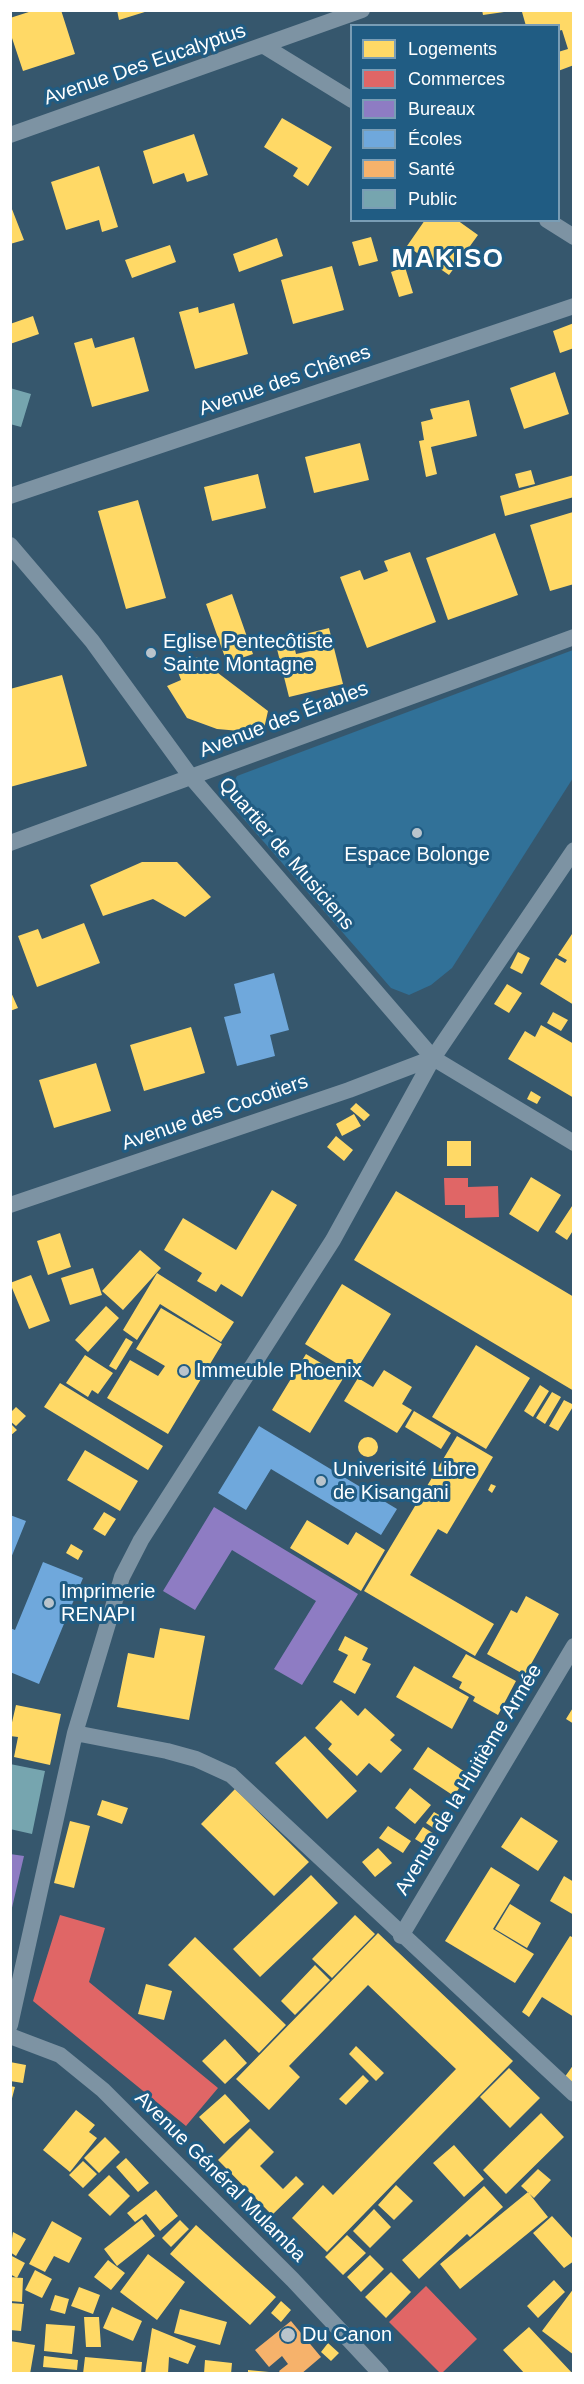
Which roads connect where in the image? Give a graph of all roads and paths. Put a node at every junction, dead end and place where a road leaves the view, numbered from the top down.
1 (362, 10) edge
2 (264, 46) junction
3 (350, 99) edge
4 (10, 135) edge
5 (550, 222) edge
6 (573, 237) edge
7 (573, 306) edge
8 (10, 496) edge
9 (10, 545) edge
10 (573, 638) edge
11 (191, 777) junction
12 (10, 843) edge
13 (573, 850) edge
14 (433, 1058) junction
15 (573, 1143) edge
16 (10, 1205) edge
17 (573, 1646) edge
18 (75, 1733) junction
19 (401, 1936) junction
20 (10, 2025) edge
21 (10, 2036) edge
22 (573, 2094) edge
23 (381, 2373) edge

1 - 2 street, Avenue Des Eucalyptus
2 - 3 street
2 - 4 street, Avenue Des Eucalyptus
5 - 6 street
7 - 8 street, Avenue des Chênes
9 - 11 street, Quartier de Musiciens
10 - 11 street, Avenue des Érables
11 - 12 street, Avenue des Érables
11 - 14 street, Quartier de Musiciens
13 - 14 street
14 - 15 street, Quartier de Musiciens
14 - 16 street, Avenue des Cocotiers
14 - 18 street
17 - 19 street, Avenue de la Huitième Armée
18 - 19 street
18 - 20 street
19 - 22 street
21 - 23 street, Avenue Général Mulamba

